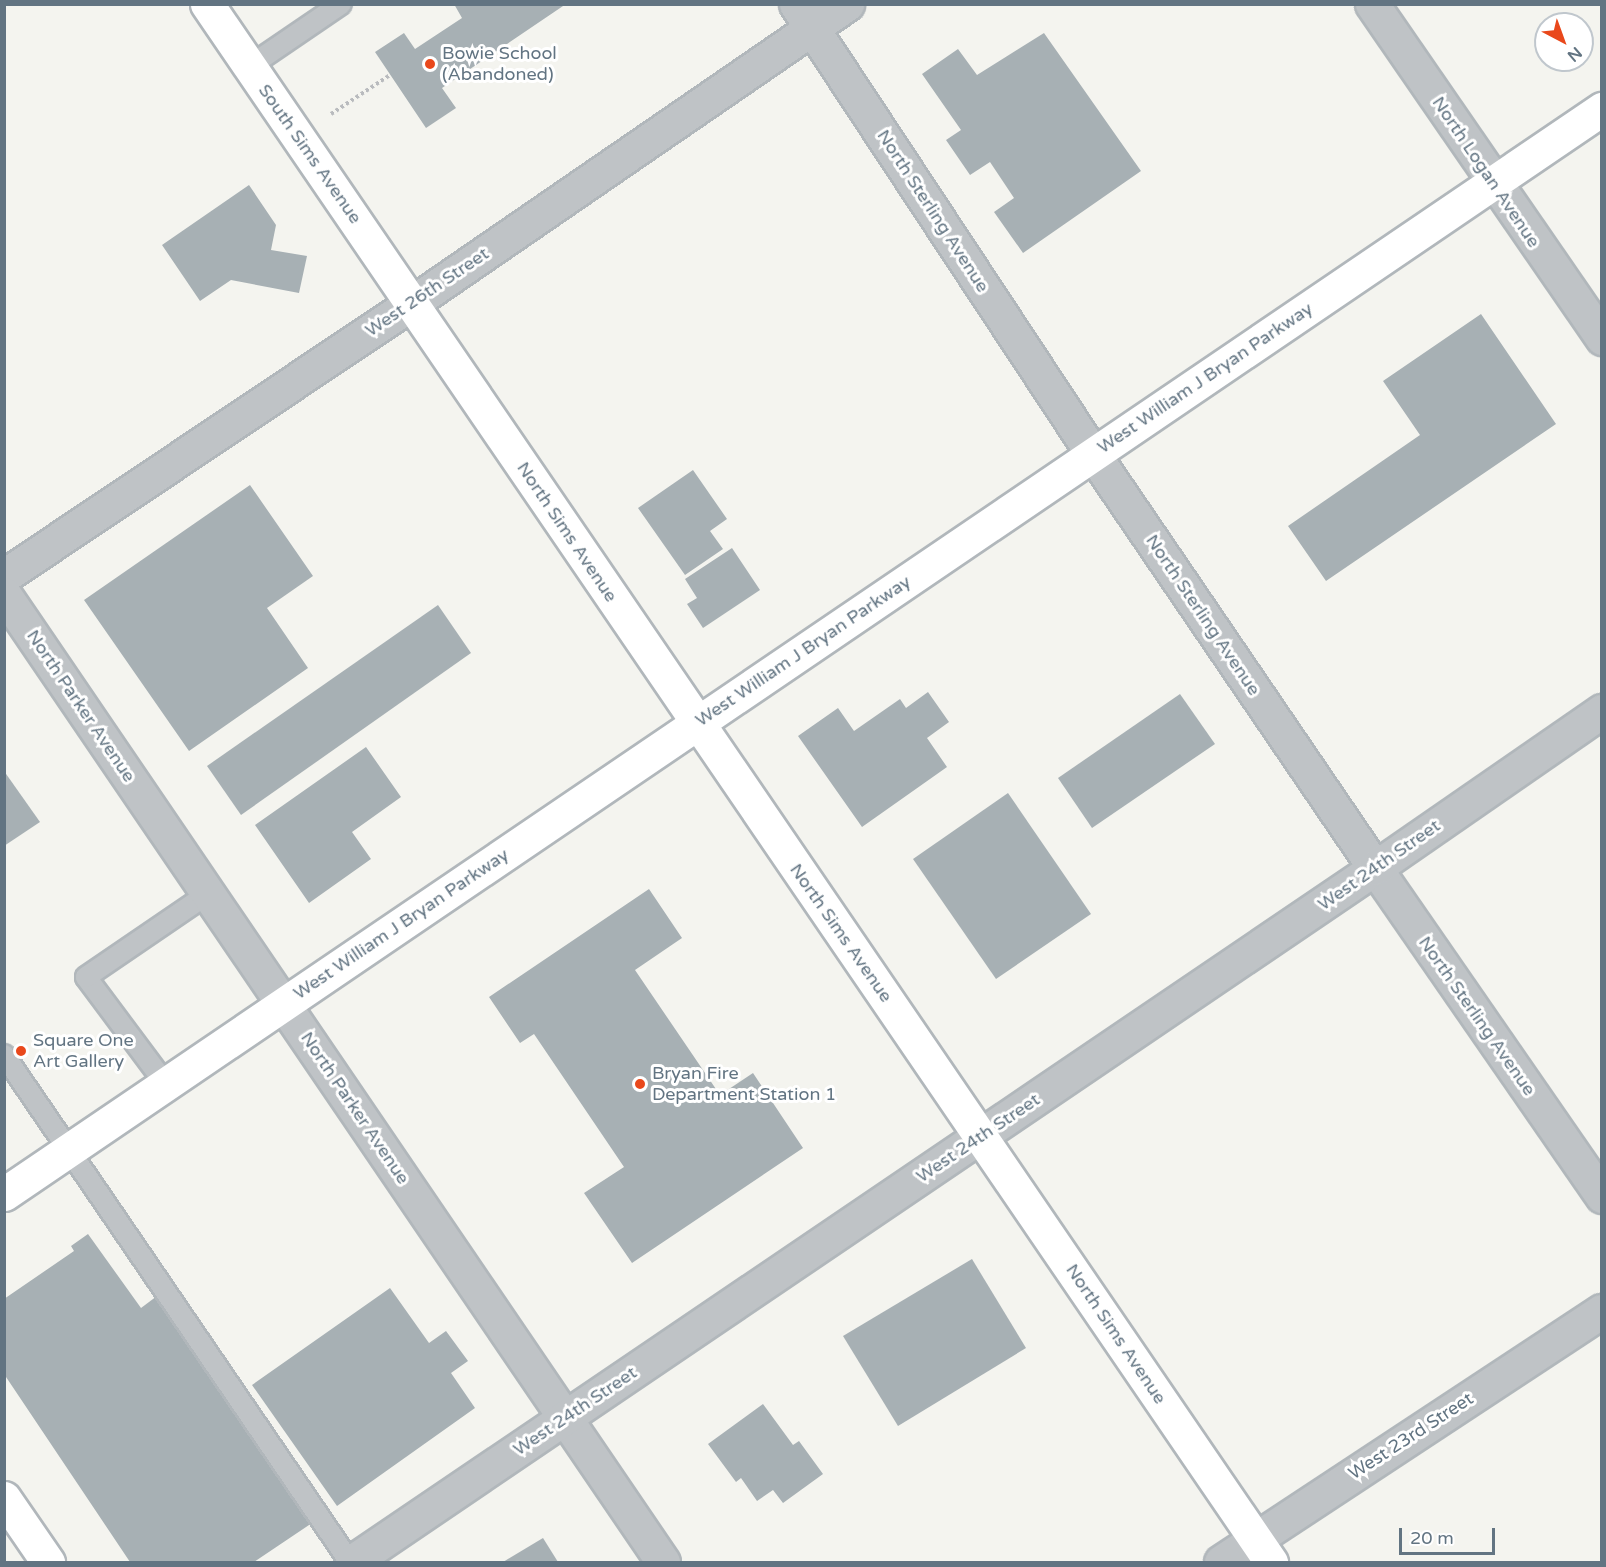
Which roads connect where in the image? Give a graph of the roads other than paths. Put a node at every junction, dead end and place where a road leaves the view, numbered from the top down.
1 (207, 4) edge
2 (340, 4) edge
3 (847, 4) edge
4 (1372, 4) edge
5 (804, 16) edge
6 (250, 66) junction
7 (1602, 109) edge
8 (1493, 182) junction
9 (412, 303) junction
10 (1602, 338) edge
11 (1093, 454) junction
12 (4, 576) edge
13 (4, 594) edge
14 (1602, 711) edge
15 (696, 724) junction
16 (1375, 868) junction
17 (210, 893) junction
18 (284, 1003) junction
19 (4, 1055) edge
20 (165, 1083) junction
21 (981, 1136) junction
22 (70, 1149) junction
23 (4, 1194) edge
24 (1602, 1196) edge
25 (1602, 1311) edge
26 (565, 1418) junction
27 (4, 1498) edge
28 (1263, 1551) edge
29 (48, 1563) edge
30 (351, 1563) edge
31 (663, 1563) edge
32 (1221, 1563) edge

1 - 6 street, South Sims Avenue
2 - 6 lane
3 - 5 street, West 26th Street
4 - 8 street, North Logan Avenue
5 - 9 street, West 26th Street
5 - 11 street, North Sterling Avenue
6 - 9 street, South Sims Avenue
7 - 8 street, West William J Bryan Parkway
8 - 10 street, North Logan Avenue
8 - 11 street, West William J Bryan Parkway
9 - 12 street, West 26th Street
9 - 15 street, North Sims Avenue
11 - 15 street, West William J Bryan Parkway
11 - 16 street, North Sterling Avenue
13 - 17 street, North Parker Avenue
14 - 16 street, West 24th Street
15 - 18 street, West William J Bryan Parkway
15 - 21 street, North Sims Avenue
16 - 21 street, West 24th Street
16 - 24 street, North Sterling Avenue
17 - 18 street, North Parker Avenue
17 - 20 lane
18 - 20 street, West William J Bryan Parkway
18 - 26 street, North Parker Avenue
19 - 22 lane
20 - 22 street, West William J Bryan Parkway
21 - 26 street, West 24th Street
21 - 28 street, North Sims Avenue
22 - 23 street, West William J Bryan Parkway
22 - 30 lane
25 - 28 street, West 23rd Street
26 - 30 street, West 24th Street
26 - 31 street, North Parker Avenue
27 - 29 street
28 - 32 street, West 23rd Street

